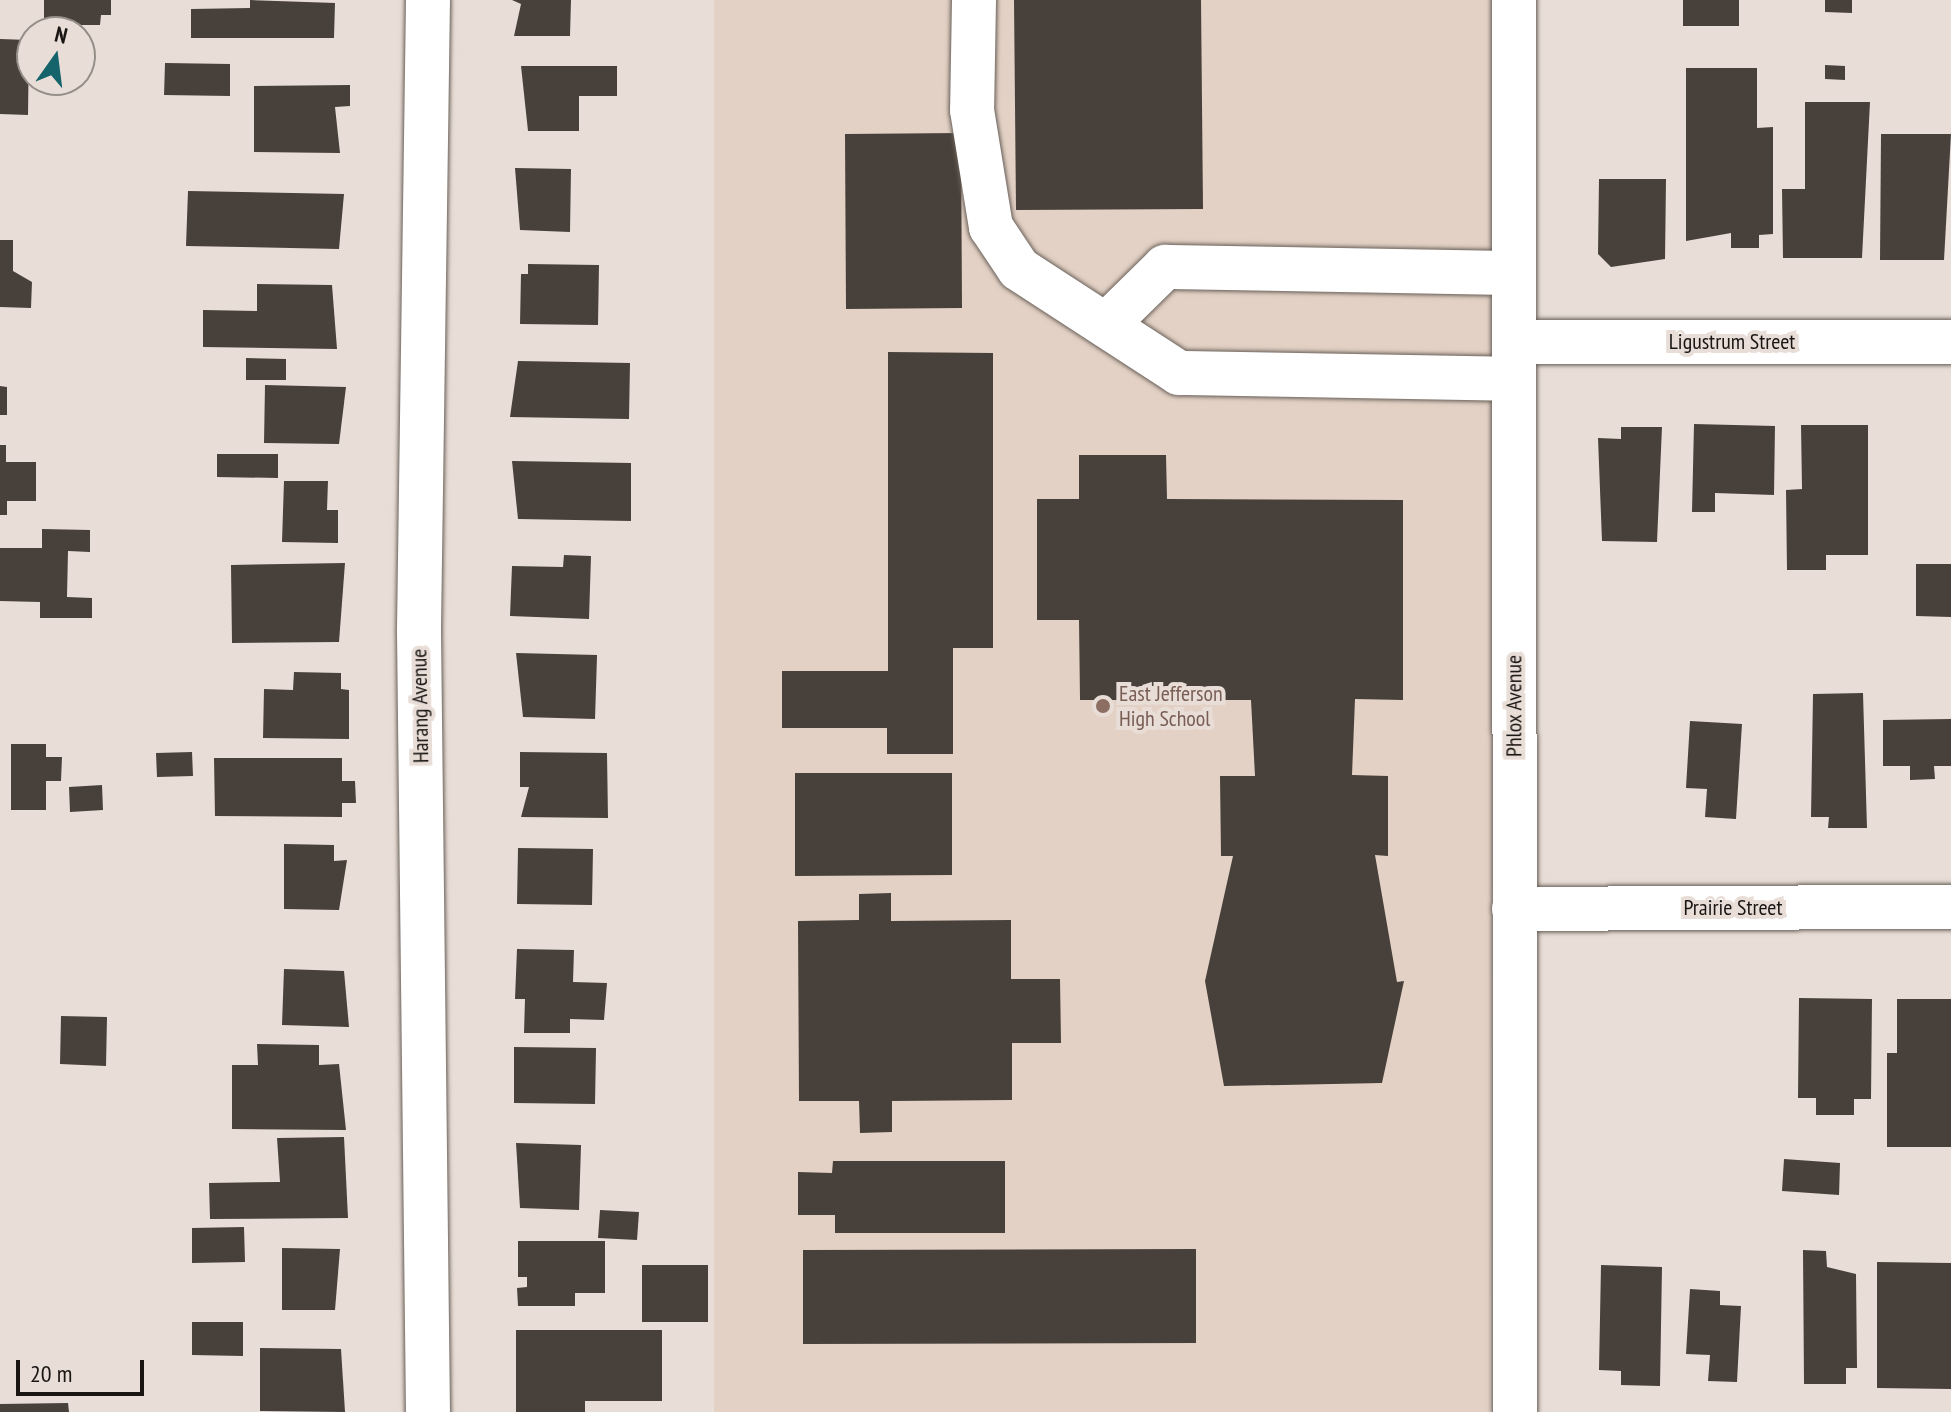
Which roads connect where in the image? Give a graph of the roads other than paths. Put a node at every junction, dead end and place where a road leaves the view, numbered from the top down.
1 (428, 0) edge
2 (974, 0) edge
3 (1514, 0) edge
4 (1514, 273) junction
5 (1106, 325) junction
6 (1951, 342) edge
7 (1514, 361) junction
8 (1951, 907) edge
9 (1514, 909) junction
10 (428, 1412) edge
11 (1515, 1412) edge

1 - 10 street, Harang Avenue
2 - 5 street, Ligustrum Street
3 - 4 street, Phlox Avenue
4 - 5 street
4 - 7 street, Phlox Avenue
5 - 7 street, Ligustrum Street
6 - 7 street, Ligustrum Street
7 - 9 street, Phlox Avenue
8 - 9 street, Prairie Street
9 - 11 street, Phlox Avenue

